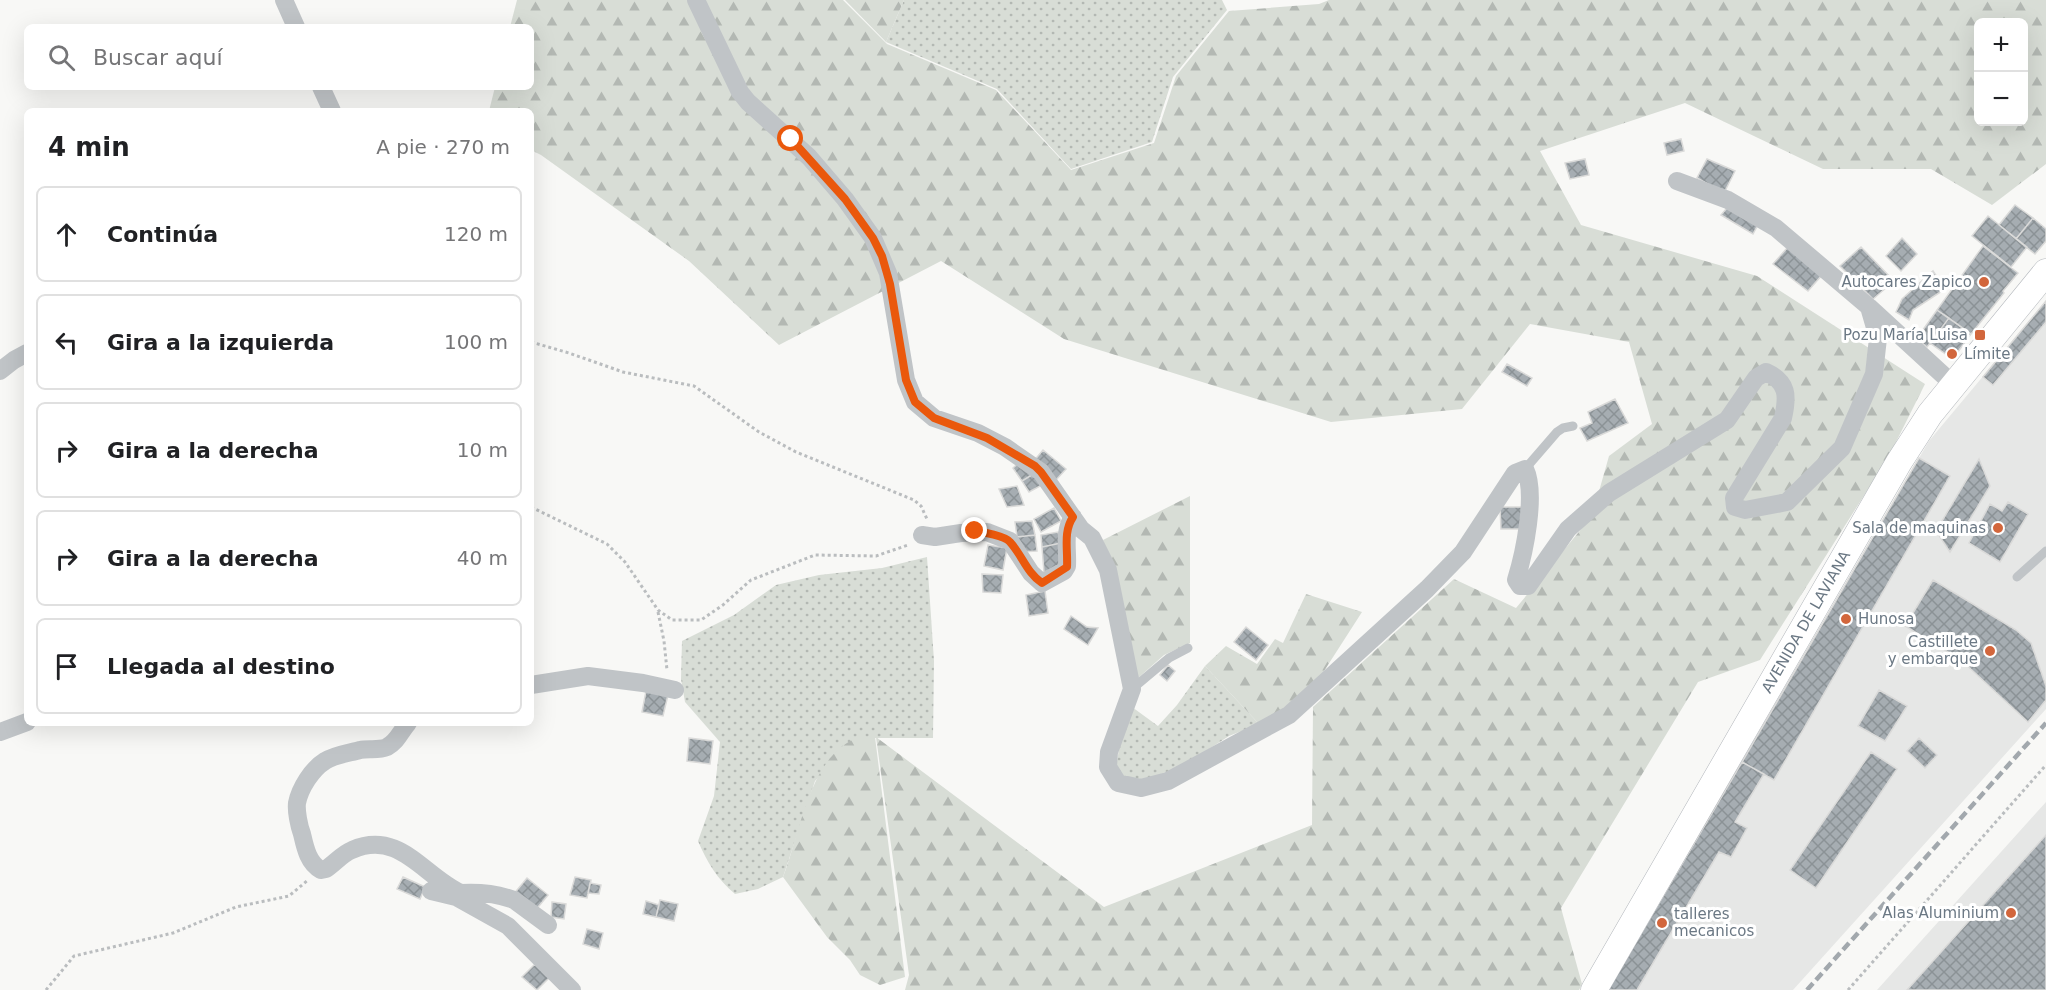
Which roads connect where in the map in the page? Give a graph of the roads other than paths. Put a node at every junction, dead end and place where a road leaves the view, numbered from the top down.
1 (284, 0) edge
2 (696, 0) edge
3 (295, 24) edge
4 (322, 90) edge
5 (331, 108) edge
6 (1677, 181) dead end
7 (2046, 272) edge
8 (1869, 307) junction
9 (24, 355) edge
10 (0, 371) edge
11 (1954, 385) junction
12 (1573, 426) dead end
13 (1525, 469) junction
14 (1073, 517) junction
15 (922, 535) road end
16 (2046, 550) edge
17 (2017, 577) dead end
18 (1188, 648) dead end
19 (534, 685) edge
20 (669, 689) road end
21 (1132, 689) junction
22 (24, 723) edge
23 (406, 726) edge
24 (0, 732) edge
25 (431, 891) dead end
26 (458, 895) junction
27 (548, 925) dead end
28 (572, 990) edge
29 (1594, 990) edge

1 - 3 street
2 - 14 street
4 - 5 street
6 - 8 street
7 - 11 street, AVENIDA DE LAVIANA
8 - 11 street
8 - 13 street
9 - 10 street
11 - 29 street, AVENIDA DE LAVIANA
12 - 13 lane
13 - 21 street
14 - 15 street
14 - 21 street
16 - 17 lane
18 - 21 lane
19 - 20 street
22 - 24 street
23 - 26 street
25 - 26 street
26 - 27 street
26 - 28 street

